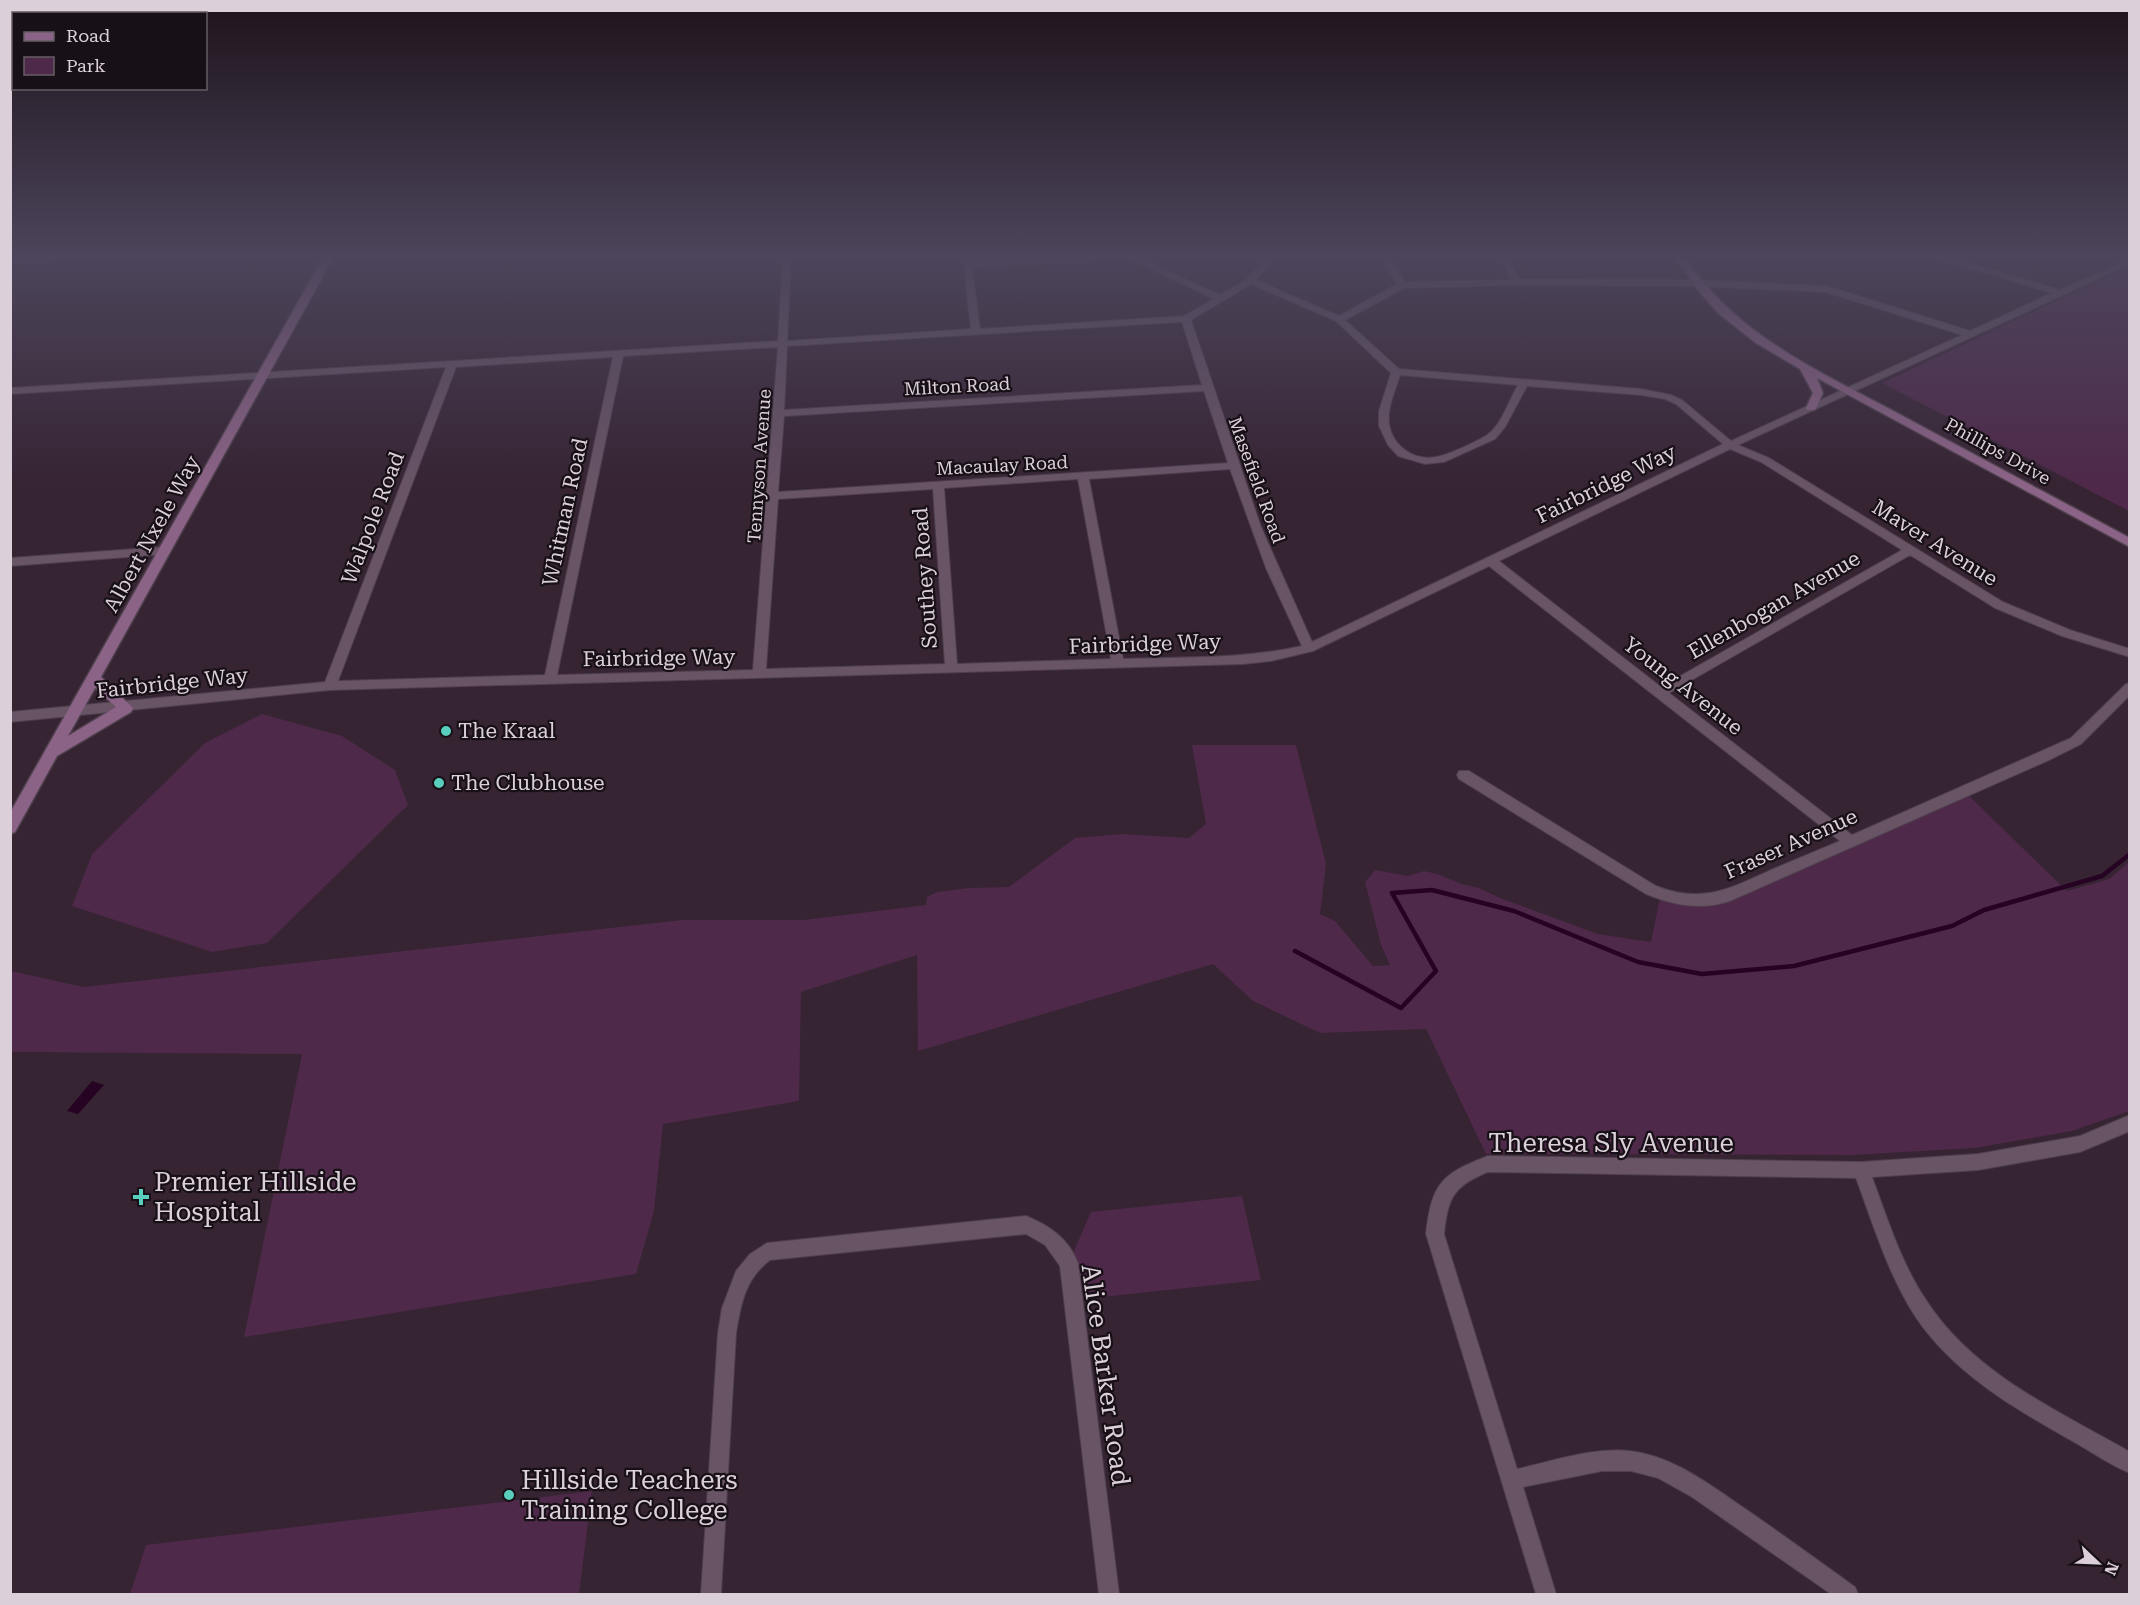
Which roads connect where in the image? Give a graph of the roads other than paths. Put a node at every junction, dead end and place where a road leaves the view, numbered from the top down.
1 (286, 333) edge
2 (783, 333) edge
3 (933, 333) edge
4 (1190, 333) edge
5 (1354, 333) edge
6 (1748, 333) edge
7 (1968, 333) edge
8 (1972, 334) joint
9 (783, 343) junction
10 (619, 352) junction
11 (452, 364) junction
12 (1799, 365) junction
13 (1396, 372) junction
14 (262, 375) junction
15 (1524, 382) junction
16 (1208, 388) junction
17 (1850, 390) junction
18 (10, 391) edge
19 (1811, 408) junction
20 (779, 413) junction
21 (1730, 445) junction
22 (1232, 466) junction
23 (1083, 477) junction
24 (938, 484) junction
25 (774, 496) junction
26 (2130, 543) edge
27 (1908, 550) junction
28 (163, 551) junction
29 (1491, 561) junction
30 (10, 562) edge
31 (1309, 648) junction
32 (2130, 653) edge
33 (1118, 664) junction
34 (951, 668) junction
35 (759, 675) junction
36 (93, 678) junction
37 (550, 680) junction
38 (330, 686) junction
39 (2130, 687) edge
40 (1660, 693) junction
41 (126, 708) junction
42 (74, 712) junction
43 (10, 717) edge
44 (52, 753) junction
45 (1464, 775) dead end
46 (10, 828) edge
47 (1850, 841) junction
48 (2130, 1123) edge
49 (1861, 1170) junction
50 (2130, 1463) edge
51 (1510, 1480) junction
52 (711, 1594) edge
53 (1109, 1594) edge
54 (1546, 1594) edge
55 (1848, 1594) edge

1 - 14 main road, Albert Nxele Way
2 - 9 street, Tennyson Avenue
3 - 9 street
4 - 16 street, Masefield Road
5 - 13 street
6 - 12 main road
7 - 8 street
8 - 17 street, Fairbridge Way
9 - 10 street
9 - 20 street, Tennyson Avenue
10 - 11 street
10 - 37 street, Whitman Road
11 - 14 street
11 - 38 street, Walpole Road
12 - 17 main road, Phillips Drive
12 - 19 main road
13 - 15 street, Maver Avenue
13 - 15 street
14 - 18 street
14 - 28 main road, Albert Nxele Way
15 - 21 street, Maver Avenue
16 - 20 street, Milton Road
16 - 22 street, Masefield Road
17 - 19 street, Fairbridge Way
17 - 26 main road, Phillips Drive
19 - 21 street, Fairbridge Way
20 - 25 street, Tennyson Avenue
21 - 27 street, Maver Avenue
21 - 29 street, Fairbridge Way
22 - 23 street, Macaulay Road
22 - 31 street, Masefield Road
23 - 24 street, Macaulay Road
23 - 33 street
24 - 25 street, Macaulay Road
24 - 34 street, Southey Road
25 - 35 street, Tennyson Avenue
27 - 32 street, Maver Avenue
27 - 40 street, Ellenbogan Avenue
28 - 30 street
28 - 36 main road, Albert Nxele Way
29 - 31 street, Fairbridge Way
29 - 40 street, Young Avenue
31 - 33 street, Fairbridge Way
33 - 34 street, Fairbridge Way
34 - 35 street, Fairbridge Way
35 - 37 street, Fairbridge Way
36 - 41 main road
36 - 42 main road, Albert Nxele Way
37 - 38 street, Fairbridge Way
38 - 41 street, Fairbridge Way
39 - 47 street, Fraser Avenue
40 - 47 street, Young Avenue
41 - 42 street, Fairbridge Way
41 - 44 main road
42 - 43 street, Fairbridge Way
42 - 44 main road, Albert Nxele Way
44 - 46 main road, Albert Nxele Way
45 - 47 street, Fraser Avenue
48 - 49 street, Theresa Sly Avenue
49 - 50 street
49 - 51 street, Theresa Sly Avenue
51 - 54 street, Theresa Sly Avenue
51 - 55 street
52 - 53 street, Alice Barker Road

